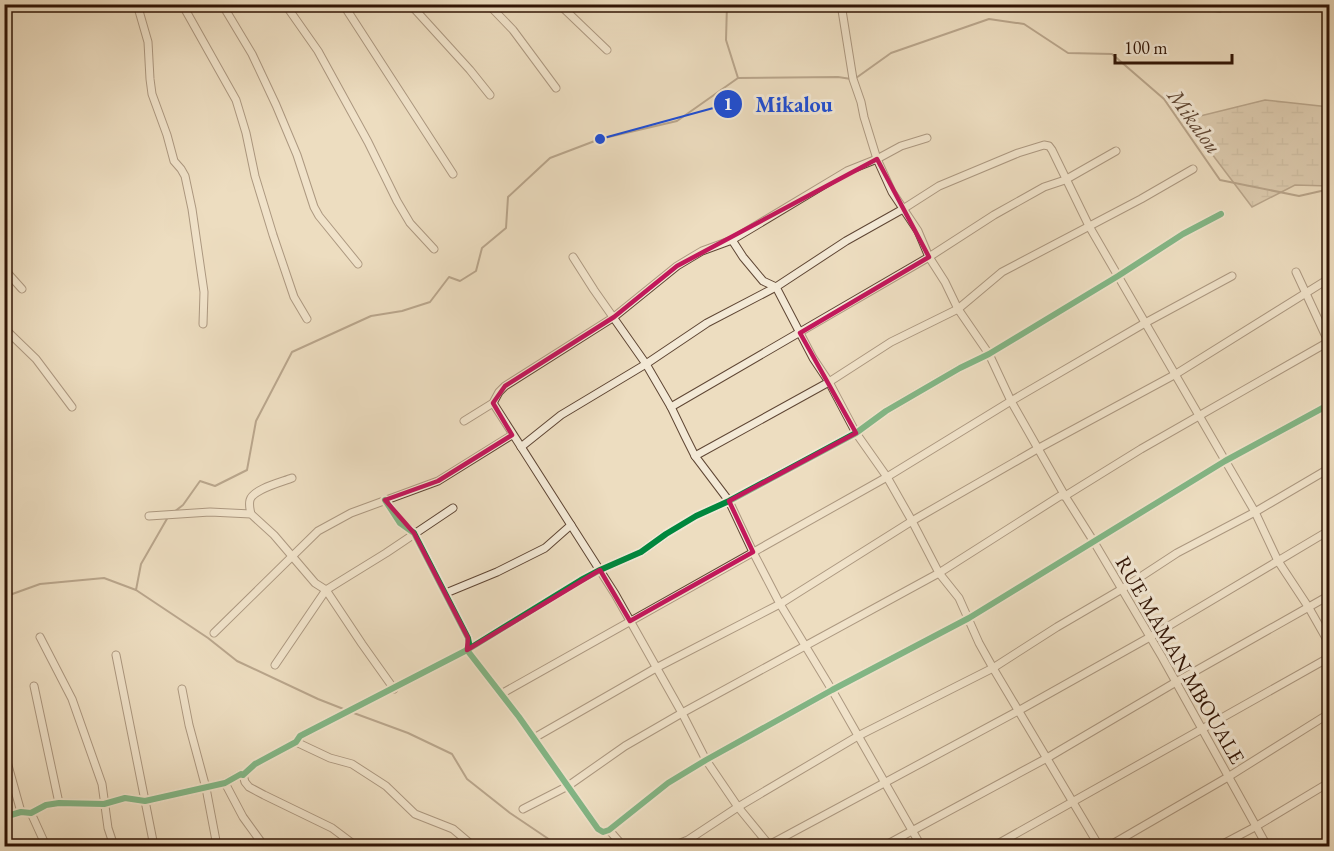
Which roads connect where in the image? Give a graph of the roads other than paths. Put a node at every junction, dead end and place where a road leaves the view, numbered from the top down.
1 (137, 4) edge
2 (186, 4) edge
3 (222, 4) edge
4 (285, 4) edge
5 (344, 4) edge
6 (410, 4) edge
7 (488, 4) edge
8 (559, 4) edge
9 (841, 4) edge
10 (1180, 4) edge
11 (1226, 4) edge
12 (607, 50) dead end
13 (556, 88) dead end
14 (490, 94) dead end
15 (927, 138) dead end
16 (1116, 151) dead end
17 (877, 159) junction
18 (1193, 169) dead end
19 (453, 174) dead end
20 (1065, 180) junction
21 (903, 209) junction
22 (1221, 214) dead end
23 (1089, 226) junction
24 (732, 240) junction
25 (434, 249) dead end
26 (573, 256) dead end
27 (929, 257) junction
28 (358, 264) dead end
29 (4, 269) edge
30 (1296, 272) dead end
31 (1118, 276) junction
32 (1232, 276) dead end
33 (1329, 278) edge
34 (776, 287) junction
35 (22, 289) dead end
36 (1306, 294) junction
37 (958, 309) junction
38 (614, 316) junction
39 (307, 319) dead end
40 (1145, 323) junction
41 (203, 324) dead end
42 (4, 328) edge
43 (800, 333) junction
44 (1329, 342) edge
45 (989, 354) junction
46 (646, 364) junction
47 (1176, 374) junction
48 (829, 382) junction
49 (1011, 401) junction
50 (493, 403) junction
51 (1329, 404) edge
52 (72, 407) dead end
53 (671, 407) junction
54 (1200, 416) junction
55 (464, 421) dead end
56 (856, 433) junction
57 (512, 435) junction
58 (521, 447) junction
59 (1039, 448) junction
60 (695, 456) junction
61 (1225, 461) junction
62 (1329, 468) edge
63 (887, 477) junction
64 (292, 478) dead end
65 (1065, 496) junction
66 (385, 500) junction
67 (729, 501) junction
68 (453, 508) dead end
69 (1256, 512) junction
70 (250, 514) junction
71 (149, 516) dead end
72 (912, 521) junction
73 (571, 525) junction
74 (1329, 530) edge
75 (414, 533) junction
76 (1094, 542) junction
77 (753, 552) junction
78 (292, 556) junction
79 (1278, 561) junction
80 (600, 570) junction
81 (939, 573) junction
82 (326, 590) junction
83 (1122, 590) junction
84 (446, 593) junction
85 (1329, 595) edge
86 (780, 604) junction
87 (1309, 608) junction
88 (969, 618) junction
89 (630, 621) junction
90 (214, 633) dead end
91 (1150, 637) junction
92 (40, 638) dead end
93 (1329, 645) edge
94 (804, 646) junction
95 (467, 650) junction
96 (116, 655) dead end
97 (1329, 657) edge
98 (275, 665) dead end
99 (656, 668) junction
100 (993, 668) junction
101 (1176, 682) junction
102 (34, 686) dead end
103 (394, 688) junction
104 (182, 689) dead end
105 (832, 690) junction
106 (501, 694) junction
107 (1018, 711) junction
108 (682, 713) junction
109 (1329, 713) edge
110 (1202, 729) junction
111 (858, 736) junction
112 (534, 738) junction
113 (296, 742) junction
114 (4, 751) edge
115 (1047, 758) junction
116 (706, 760) junction
117 (243, 775) junction
118 (1228, 777) junction
119 (225, 783) junction
120 (885, 783) junction
121 (1329, 783) edge
122 (568, 786) junction
123 (206, 788) junction
124 (145, 801) junction
125 (59, 803) junction
126 (1073, 803) junction
127 (104, 804) junction
128 (738, 807) junction
129 (523, 809) dead end
130 (21, 812) junction
131 (31, 813) junction
132 (4, 817) edge
133 (1255, 827) junction
134 (609, 830) junction
135 (912, 831) junction
136 (46, 846) edge
137 (114, 846) edge
138 (154, 846) edge
139 (217, 846) edge
140 (264, 846) edge
141 (356, 846) edge
142 (473, 846) edge
143 (623, 846) edge
144 (673, 846) edge
145 (768, 846) edge
146 (884, 846) edge
147 (921, 846) edge
148 (994, 846) edge
149 (1099, 846) edge
150 (1109, 846) edge
151 (1219, 846) edge
152 (1267, 846) edge

1 - 41 street
2 - 39 street
3 - 28 street
4 - 25 street
5 - 19 street
6 - 14 street
7 - 13 street
8 - 12 street
9 - 17 street, RUE MAMAN MBOUALE
10 - 11 street
15 - 17 street
16 - 20 street
17 - 21 street, RUE MAMAN MBOUALE
17 - 24 street
18 - 23 street
20 - 21 street
20 - 23 street
20 - 27 street
21 - 27 street, RUE MAMAN MBOUALE
21 - 34 street
22 - 31 street
23 - 31 street
23 - 37 street
24 - 34 street
24 - 38 street
26 - 38 street
27 - 37 street, RUE MAMAN MBOUALE
27 - 43 street
29 - 35 street
30 - 36 street
31 - 40 street
31 - 45 street
32 - 40 street
33 - 36 street
34 - 43 street
34 - 46 street
36 - 44 street
36 - 47 street
37 - 45 street, RUE MAMAN MBOUALE
37 - 48 street
38 - 46 street
38 - 50 street
40 - 47 street
40 - 49 street
42 - 52 street
43 - 48 street
43 - 53 street
44 - 54 street
45 - 49 street, RUE MAMAN MBOUALE
45 - 56 street
46 - 53 street
46 - 58 street
47 - 54 street
47 - 59 street
48 - 56 street
48 - 60 street
49 - 59 street, RUE MAMAN MBOUALE
49 - 63 street
50 - 55 street
50 - 57 street
51 - 61 street
53 - 60 street
54 - 61 street
54 - 65 street
56 - 63 street
56 - 67 street
57 - 58 street
57 - 66 street
58 - 73 street
59 - 65 street, RUE MAMAN MBOUALE
59 - 72 street
60 - 67 street
61 - 69 street
61 - 76 street
62 - 69 street
63 - 72 street
63 - 77 street
64 - 70 street
65 - 76 street, RUE MAMAN MBOUALE
65 - 81 street
66 - 75 street
66 - 78 street
67 - 77 street
67 - 80 street
68 - 75 street
69 - 79 street
69 - 83 street
70 - 71 street
70 - 78 street
72 - 81 street
72 - 86 street
73 - 80 street
73 - 84 street
74 - 79 street
75 - 82 street
75 - 84 street
76 - 83 street, RUE MAMAN MBOUALE
76 - 88 street
77 - 86 street
77 - 89 street
78 - 82 street
78 - 90 street
79 - 87 street
79 - 91 street
80 - 89 street
80 - 95 street
81 - 88 street
81 - 94 street
82 - 98 street
82 - 103 street
83 - 91 street, RUE MAMAN MBOUALE
83 - 100 street
84 - 95 street
85 - 87 street
86 - 94 street
86 - 99 street
87 - 93 street
87 - 101 street
88 - 100 street
88 - 105 street
89 - 99 street
89 - 106 street
91 - 101 street, RUE MAMAN MBOUALE
91 - 107 street
92 - 127 street
94 - 105 street
94 - 108 street
95 - 103 street
95 - 106 street
96 - 124 street
97 - 110 street
99 - 108 street
99 - 112 street
100 - 107 street
100 - 111 street
101 - 110 street, RUE MAMAN MBOUALE
101 - 115 street
102 - 125 street
103 - 113 street
104 - 123 street
105 - 111 street
105 - 116 street
106 - 112 street
107 - 115 street
107 - 120 street
108 - 116 street
108 - 122 street
109 - 118 street
110 - 118 street, RUE MAMAN MBOUALE
110 - 126 street
111 - 120 street
111 - 128 street
112 - 122 street
113 - 117 street
113 - 142 street
114 - 130 street
115 - 126 street
115 - 135 street
116 - 128 street
116 - 134 street
117 - 119 street
117 - 141 street
118 - 133 street, RUE MAMAN MBOUALE
118 - 150 street
119 - 123 street
119 - 140 street
120 - 135 street
120 - 145 street
121 - 133 street
122 - 129 street
122 - 134 street
123 - 124 street
123 - 139 street
124 - 127 street
124 - 138 street
125 - 127 street
125 - 131 street
126 - 148 street
126 - 149 street
127 - 137 street
128 - 144 street
128 - 145 street
130 - 131 street
130 - 132 street
131 - 136 street
133 - 151 street
133 - 152 street, RUE MAMAN MBOUALE
134 - 143 street
135 - 146 street
135 - 147 street

